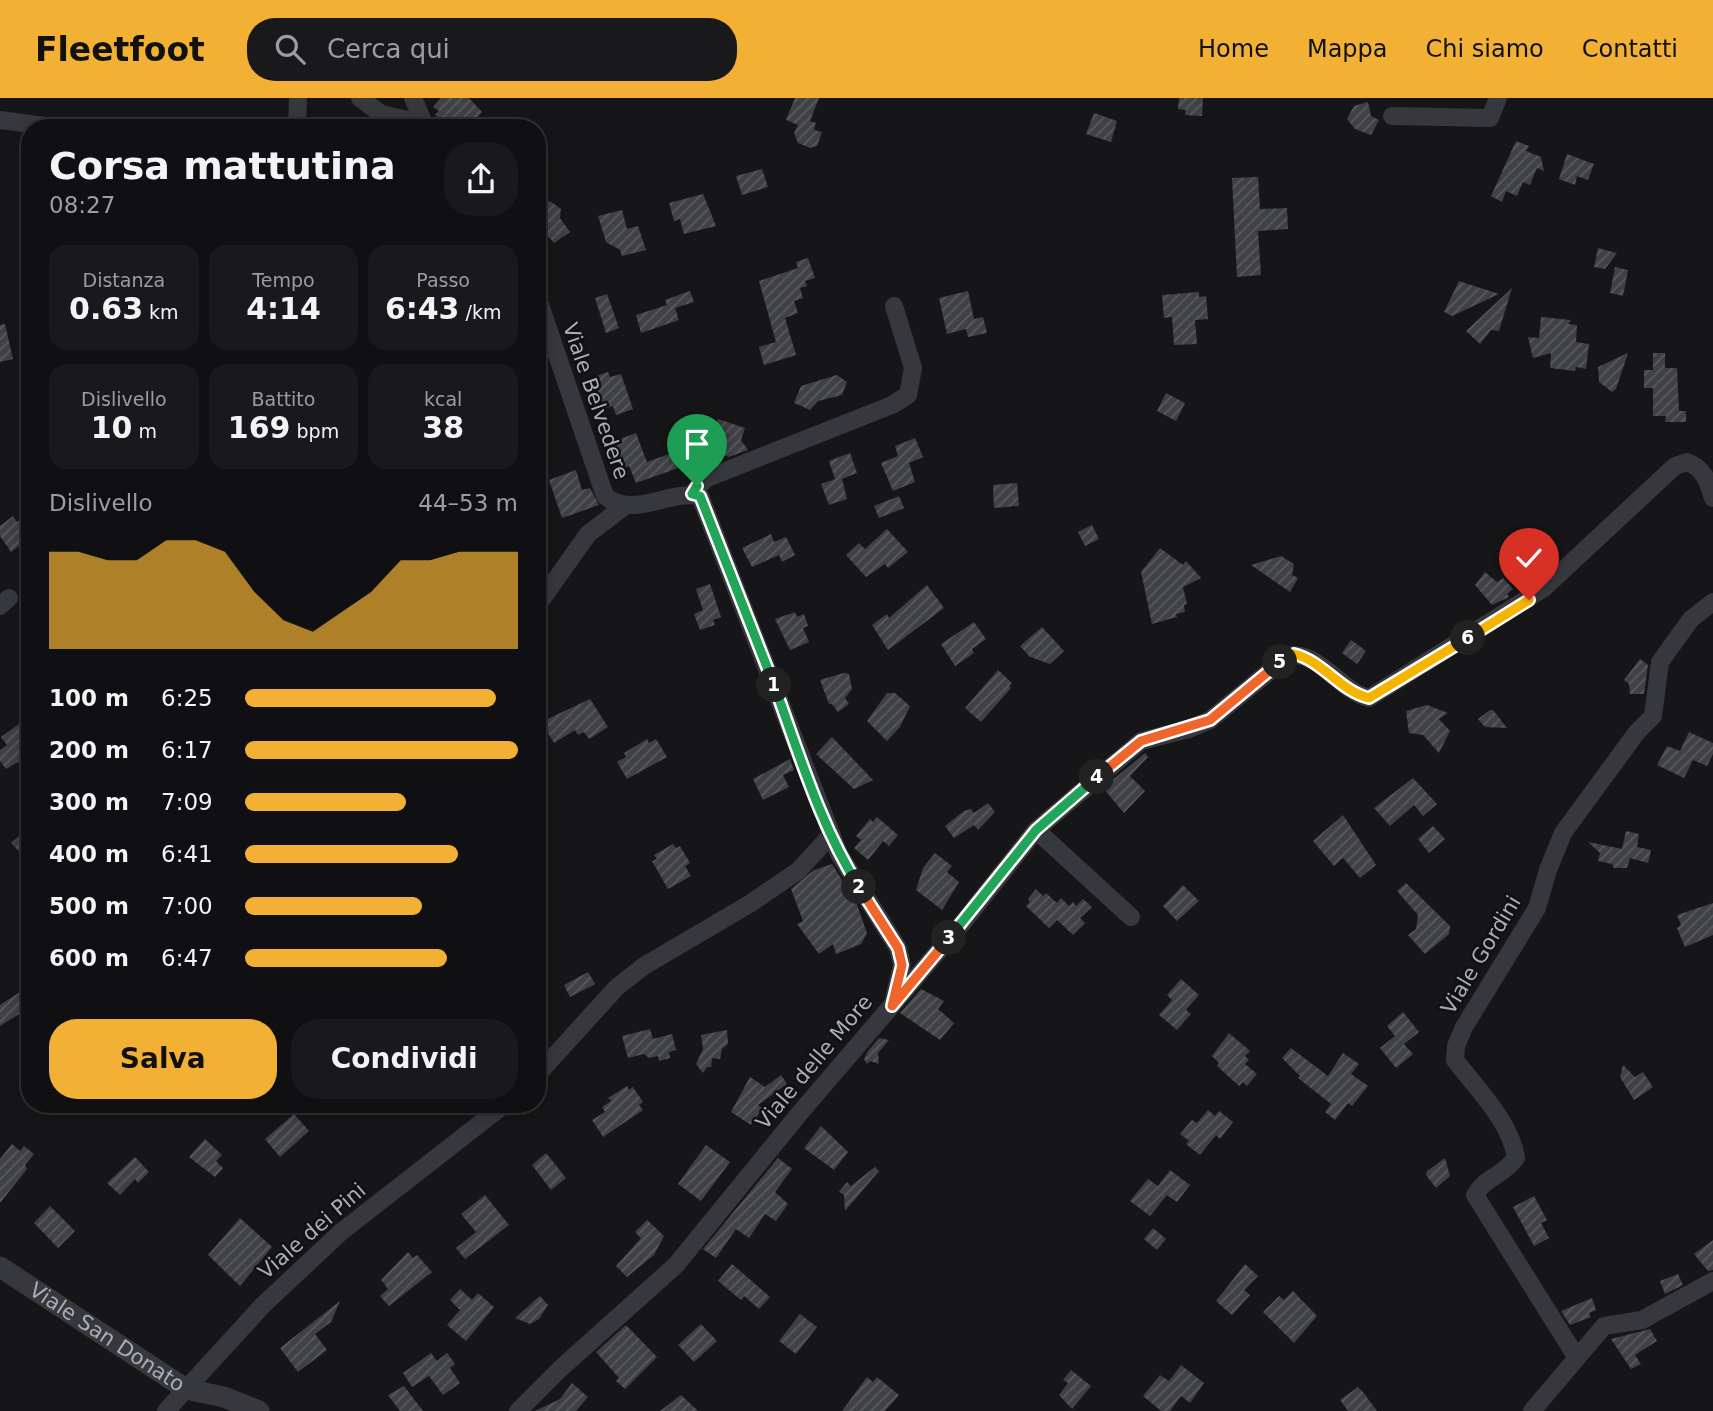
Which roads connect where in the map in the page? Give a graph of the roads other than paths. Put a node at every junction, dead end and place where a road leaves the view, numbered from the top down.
1 (298, 98) edge
2 (360, 98) edge
3 (413, 98) edge
4 (1498, 98) edge
5 (1392, 116) dead end
6 (297, 119) edge
7 (401, 119) edge
8 (422, 119) edge
9 (0, 120) edge
10 (21, 123) edge
11 (894, 306) dead end
12 (546, 322) edge
13 (692, 494) junction
14 (1713, 498) edge
15 (626, 505) junction
16 (546, 593) edge
17 (1713, 602) edge
18 (1036, 830) junction
19 (831, 835) junction
20 (1130, 917) dead end
21 (892, 1006) junction
22 (546, 1064) edge
23 (493, 1113) edge
24 (0, 1267) edge
25 (1713, 1281) edge
26 (1577, 1358) junction
27 (186, 1389) junction
28 (166, 1411) edge
29 (259, 1411) edge
30 (518, 1411) edge
31 (1532, 1411) edge

1 - 6 street
2 - 7 street
3 - 8 street
4 - 5 street
9 - 10 street
11 - 13 street
12 - 15 street, Viale Belvedere
13 - 15 street, Viale Belvedere
13 - 19 street
14 - 18 street, Viale delle More
15 - 16 street
17 - 26 street, Viale Gordini
18 - 20 street
18 - 21 street, Viale delle More
19 - 21 street
19 - 22 street
21 - 30 street, Viale delle More
23 - 27 street, Viale dei Pini
24 - 27 street, Viale San Donato
25 - 26 street
26 - 31 street
27 - 28 street, Viale dei Pini
27 - 29 street, Viale San Donato

